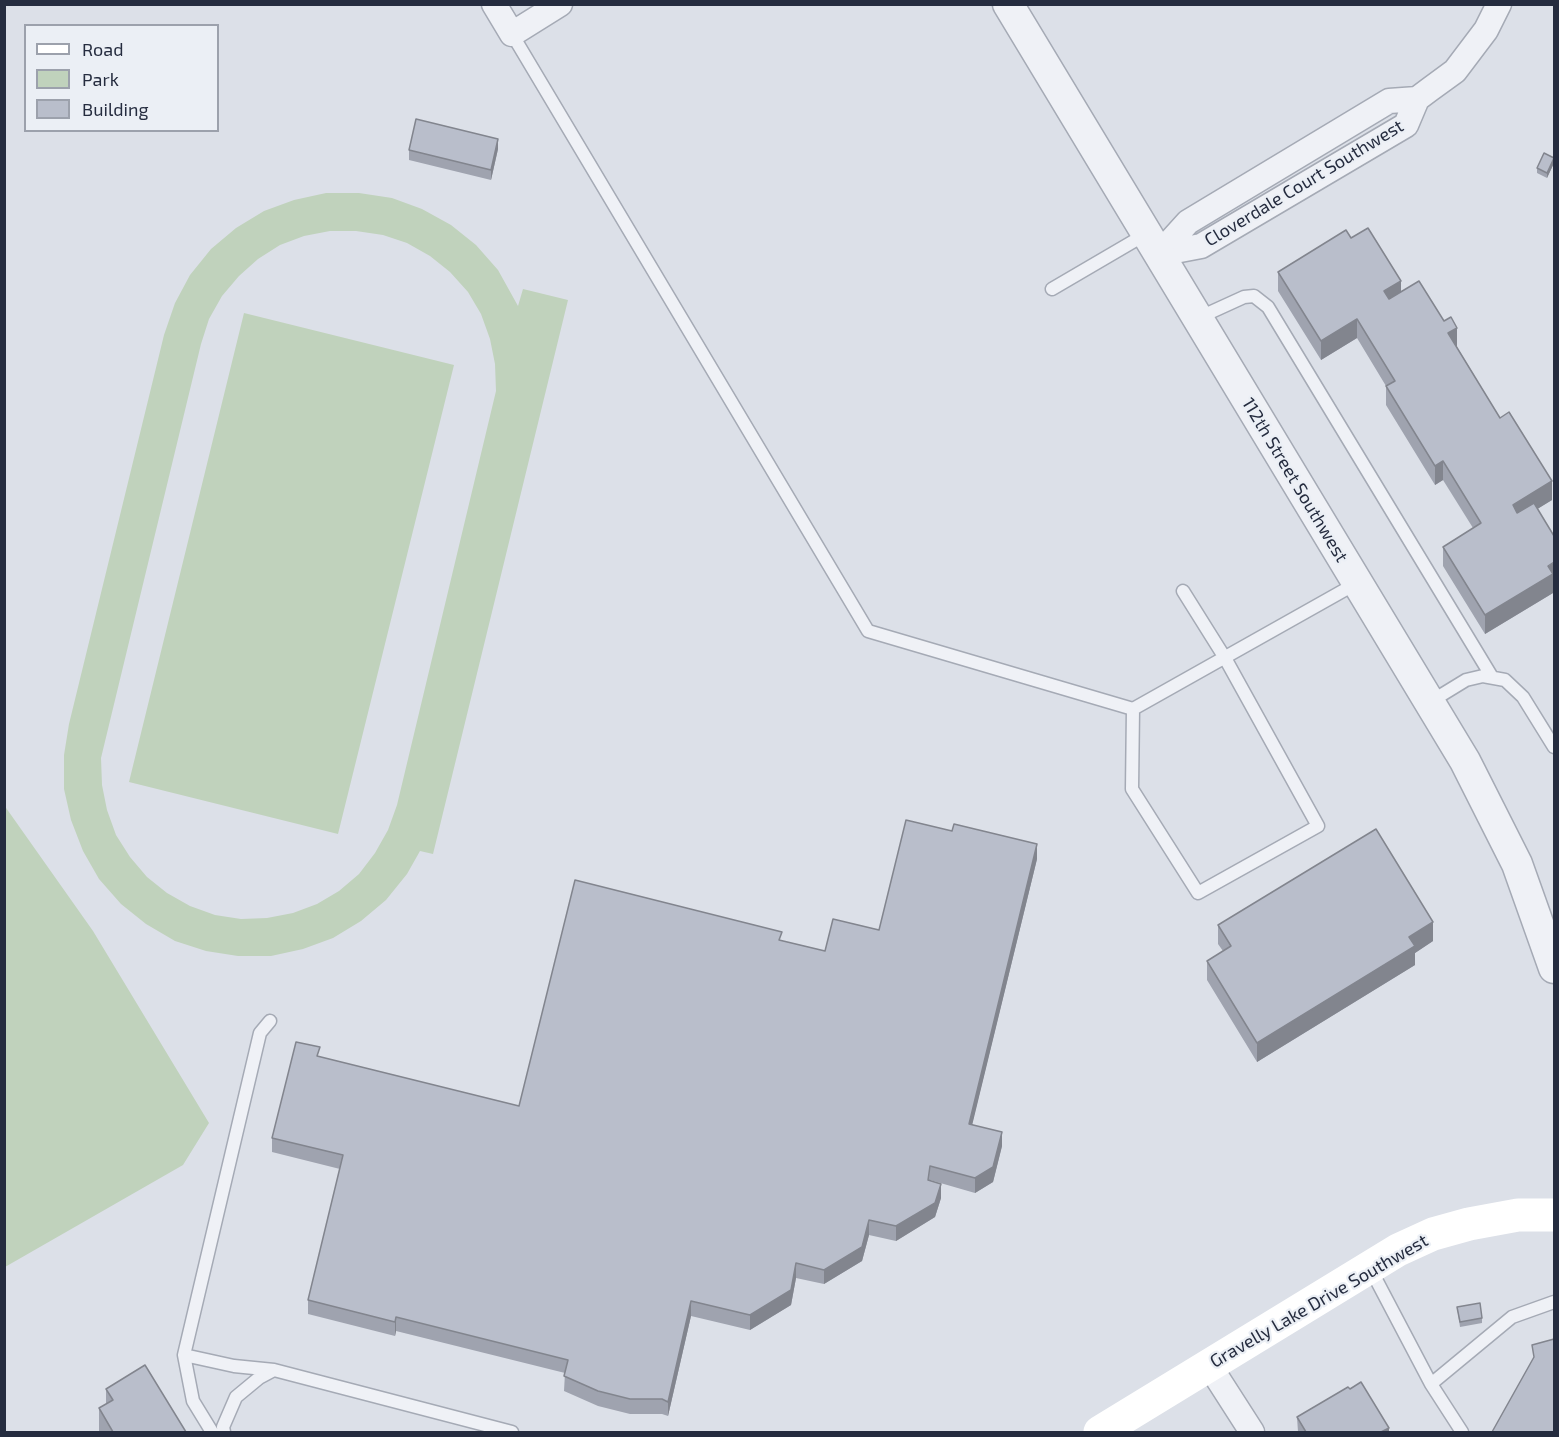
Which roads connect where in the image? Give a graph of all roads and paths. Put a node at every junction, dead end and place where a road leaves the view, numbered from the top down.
1 (494, 4) edge
2 (560, 4) edge
3 (1008, 4) edge
4 (1499, 4) edge
5 (512, 34) junction
6 (1153, 244) junction
7 (1052, 289) dead end
8 (1198, 318) junction
9 (1357, 583) junction
10 (1183, 591) dead end
11 (1225, 658) junction
12 (1492, 677) junction
13 (1429, 702) junction
14 (1133, 709) junction
15 (1554, 747) edge
16 (1554, 968) edge
17 (270, 1021) dead end
18 (1554, 1215) edge
19 (1369, 1267) junction
20 (1554, 1302) edge
21 (184, 1355) junction
22 (1209, 1365) junction
23 (274, 1370) junction
24 (1431, 1384) junction
25 (212, 1432) edge
26 (224, 1432) edge
27 (512, 1432) edge
28 (1100, 1432) edge
29 (1252, 1432) edge
30 (1462, 1432) edge

1 - 5 street
2 - 5 street
3 - 6 street, 112th Street Southwest
4 - 6 street, Cloverdale Court Southwest
5 - 14 lane
6 - 7 lane
6 - 8 street, 112th Street Southwest
8 - 9 street, 112th Street Southwest
8 - 12 lane
9 - 11 lane
9 - 13 street, 112th Street Southwest
10 - 11 lane
11 - 14 lane
11 - 14 lane
12 - 13 lane
12 - 15 lane
13 - 16 street, 112th Street Southwest
17 - 21 lane
18 - 19 main road, Gravelly Lake Drive Southwest
19 - 22 main road, Gravelly Lake Drive Southwest
19 - 24 lane
20 - 24 lane
21 - 23 lane
21 - 25 lane
22 - 28 main road, Gravelly Lake Drive Southwest
22 - 29 street
23 - 26 lane
23 - 27 lane
24 - 30 lane

